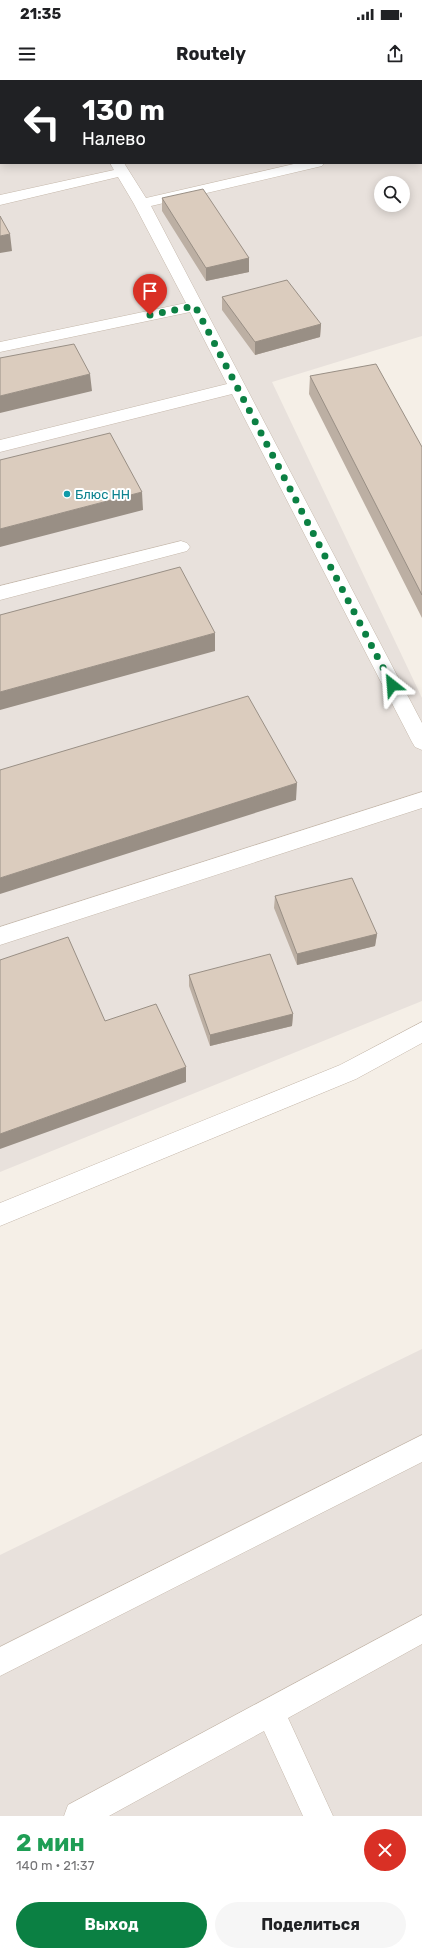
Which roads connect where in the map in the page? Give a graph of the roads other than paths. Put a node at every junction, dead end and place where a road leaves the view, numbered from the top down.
1 (313, 164) edge
2 (120, 168) edge
3 (0, 200) edge
4 (142, 204) junction
5 (195, 306) junction
6 (0, 347) edge
7 (237, 387) junction
8 (0, 446) edge
9 (181, 547) dead end
10 (0, 594) edge
11 (422, 742) edge
12 (422, 800) edge
13 (0, 936) edge
14 (422, 1032) edge
15 (0, 1215) edge
16 (422, 1448) edge
17 (422, 1629) edge
18 (0, 1662) edge
19 (270, 1712) junction
20 (79, 1816) edge
21 (318, 1816) edge

1 - 4 lane
2 - 3 lane
2 - 4 lane
4 - 5 lane
5 - 6 lane
5 - 7 lane
7 - 8 lane
7 - 11 lane
9 - 10 lane
12 - 13 lane
14 - 15 lane
16 - 18 lane
17 - 19 lane
19 - 20 lane
19 - 21 lane

